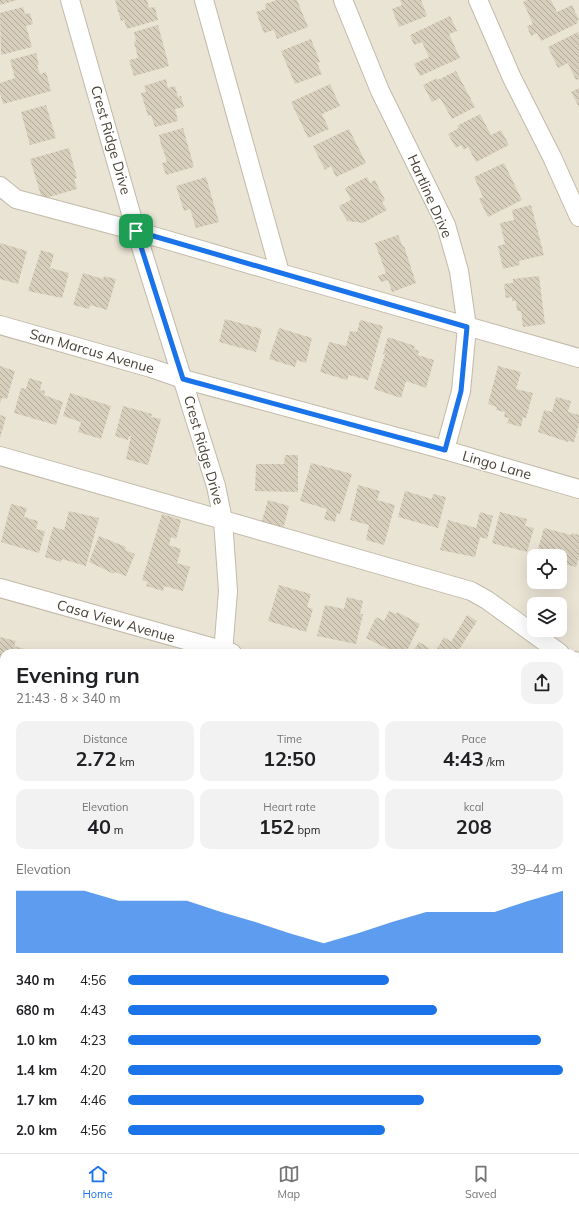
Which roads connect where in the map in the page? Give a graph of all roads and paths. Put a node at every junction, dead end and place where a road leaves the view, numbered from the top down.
1 (70, 0) edge
2 (204, 0) edge
3 (343, 0) edge
4 (478, 0) edge
5 (0, 186) edge
6 (579, 217) edge
7 (136, 231) junction
8 (280, 273) junction
9 (0, 325) edge
10 (467, 327) junction
11 (579, 358) edge
12 (183, 379) junction
13 (445, 450) junction
14 (0, 456) edge
15 (579, 489) edge
16 (223, 520) junction
17 (0, 588) edge
18 (215, 649) edge
19 (226, 649) edge
20 (554, 649) edge

1 - 7 street, Crest Ridge Drive
2 - 8 street
3 - 10 street, Hartline Drive
4 - 6 street
5 - 7 street
7 - 8 street
7 - 12 street, Crest Ridge Drive
8 - 10 street
9 - 12 street, San Marcus Avenue
10 - 11 street
10 - 13 street, Hartline Drive
12 - 13 street, Lingo Lane
12 - 16 street, Crest Ridge Drive
13 - 15 street, Lingo Lane
14 - 16 street
16 - 19 street, Crest Ridge Drive
16 - 20 street
17 - 18 street, Casa View Avenue

